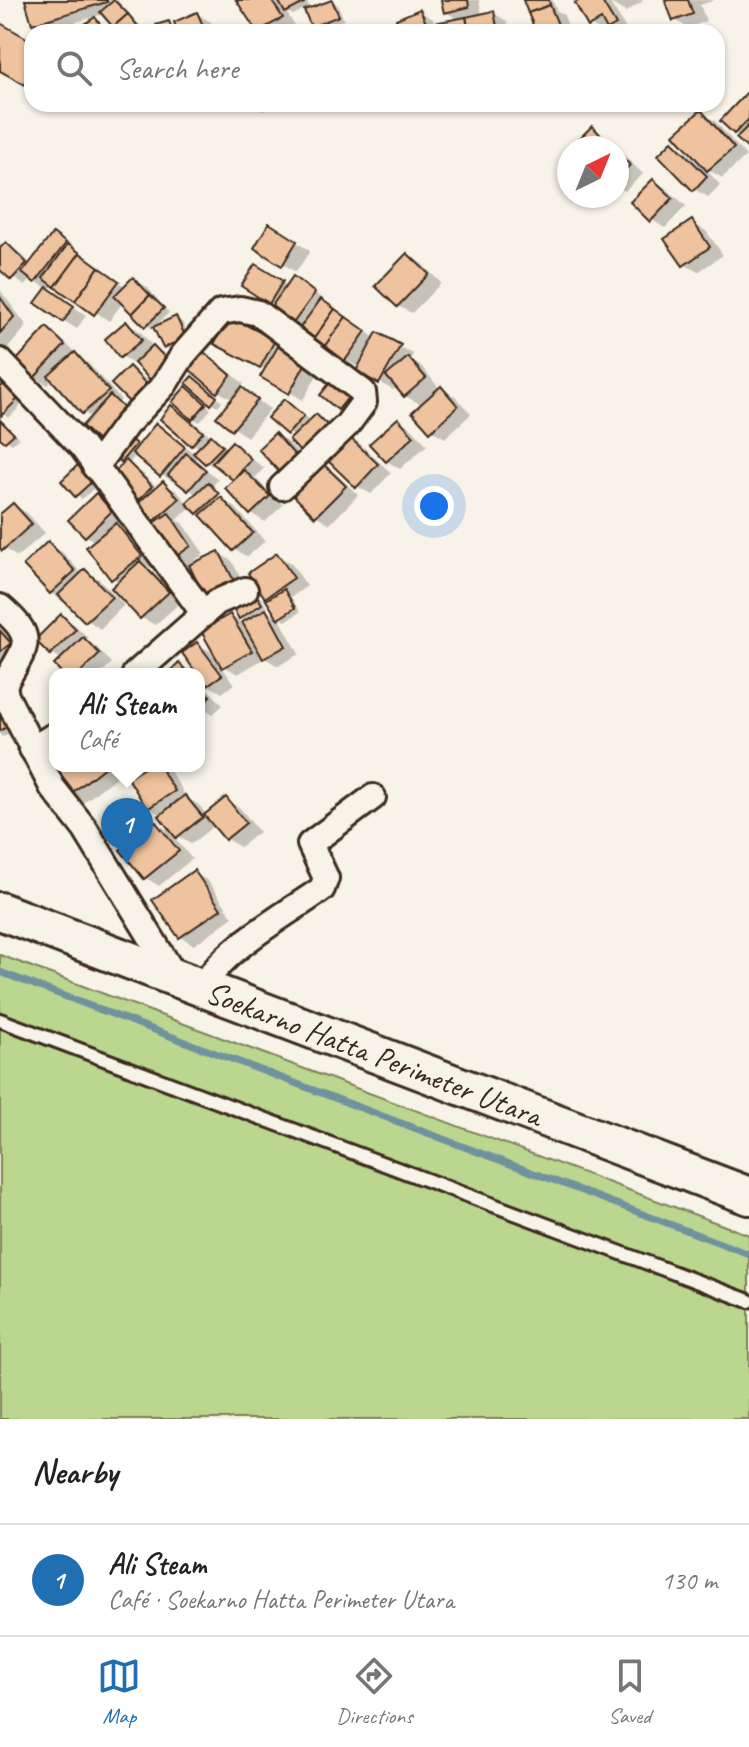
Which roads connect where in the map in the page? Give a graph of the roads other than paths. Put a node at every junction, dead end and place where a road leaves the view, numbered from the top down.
1 (0, 361) edge
2 (95, 467) junction
3 (282, 487) dead end
4 (245, 590) dead end
5 (0, 607) edge
6 (204, 614) junction
7 (142, 668) edge
8 (49, 739) edge
9 (32, 749) junction
10 (373, 797) dead end
11 (0, 911) edge
12 (190, 985) junction
13 (0, 1020) edge
14 (749, 1196) edge
15 (749, 1301) edge

1 - 2 street
2 - 3 street
2 - 6 street
4 - 6 street
5 - 9 street
6 - 7 street
8 - 9 street
9 - 12 street
10 - 12 street
11 - 12 main road, Soekarno Hatta Perimeter Utara
12 - 14 main road, Soekarno Hatta Perimeter Utara
13 - 15 lane

